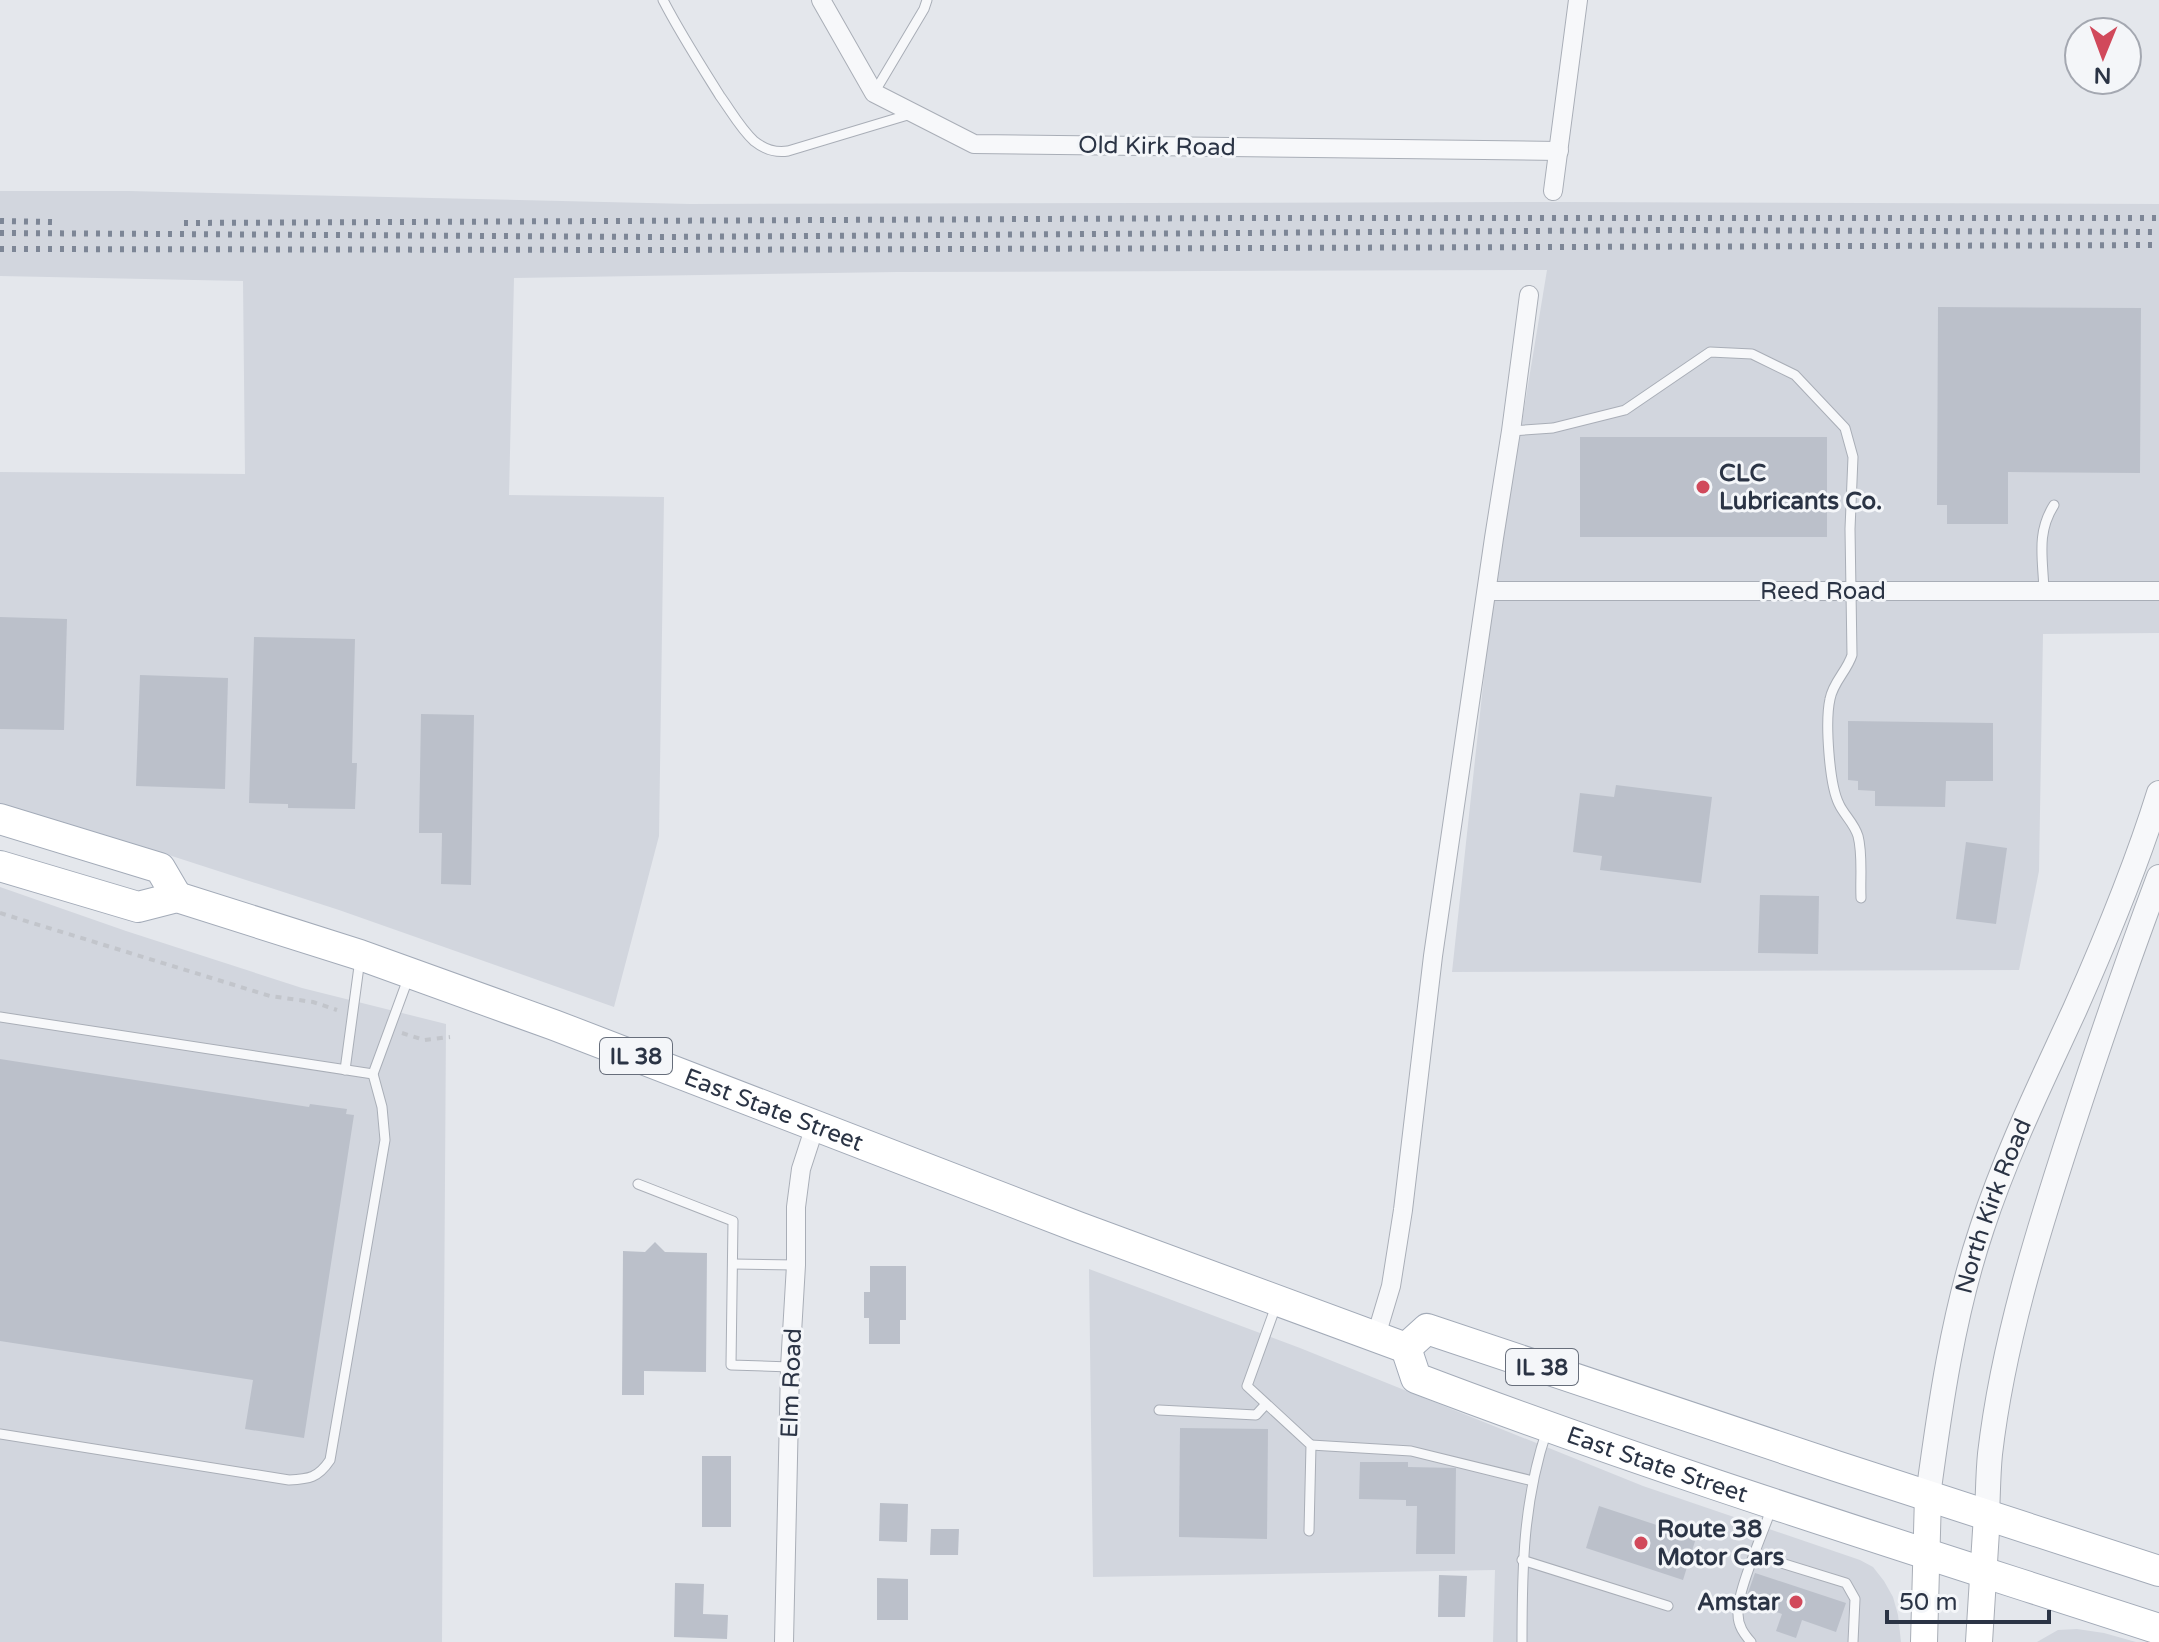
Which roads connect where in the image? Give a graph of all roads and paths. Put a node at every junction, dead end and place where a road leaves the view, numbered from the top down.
1 (663, 0) edge
2 (821, 0) edge
3 (927, 0) edge
4 (1578, 0) edge
5 (874, 93) junction
6 (914, 113) junction
7 (1559, 151) junction
8 (1553, 191) dead end
9 (1529, 295) dead end
10 (1511, 431) junction
11 (2054, 505) dead end
12 (1487, 591) junction
13 (1851, 591) junction
14 (2044, 591) junction
15 (2159, 591) edge
16 (2159, 793) edge
17 (0, 819) edge
18 (0, 866) edge
19 (2159, 877) edge
20 (177, 897) junction
21 (1861, 898) dead end
22 (0, 913) edge
23 (360, 955) junction
24 (410, 973) junction
25 (324, 1006) dead end
26 (0, 1017) edge
27 (407, 1035) dead end
28 (450, 1037) dead end
29 (345, 1070) junction
30 (373, 1074) junction
31 (815, 1126) junction
32 (638, 1184) dead end
33 (733, 1264) junction
34 (796, 1265) junction
35 (1278, 1301) junction
36 (1376, 1336) junction
37 (1406, 1348) junction
38 (790, 1367) junction
39 (1266, 1404) junction
40 (1159, 1410) dead end
41 (1548, 1426) junction
42 (0, 1434) edge
43 (1311, 1445) junction
44 (1533, 1481) junction
45 (1928, 1496) junction
46 (1774, 1503) junction
47 (1987, 1515) junction
48 (1309, 1531) dead end
49 (1925, 1553) junction
50 (1755, 1555) junction
51 (1522, 1560) junction
52 (2159, 1571) edge
53 (1983, 1572) junction
54 (1668, 1606) dead end
55 (2159, 1629) edge
56 (784, 1642) edge
57 (1522, 1642) edge
58 (1751, 1642) edge
59 (1853, 1642) edge
60 (1924, 1642) edge
61 (1979, 1642) edge

1 - 6 lane
2 - 5 street
3 - 5 lane
4 - 7 street
5 - 6 street, Old Kirk Road
6 - 7 street, Old Kirk Road
7 - 8 street
9 - 10 street
10 - 12 street
10 - 13 lane
11 - 14 lane
12 - 13 street, Reed Road
12 - 36 street
13 - 14 street, Reed Road
13 - 21 lane
14 - 15 street, Reed Road
16 - 45 street, North Kirk Road
17 - 20 main road
18 - 20 main road
19 - 47 street, North Kirk Road
20 - 23 main road, East State Street / IL 38
22 - 25 path
23 - 24 main road, East State Street / IL 38
23 - 29 lane
24 - 30 lane
24 - 31 main road, East State Street / IL 38
26 - 29 lane
27 - 28 path
29 - 30 lane
30 - 42 lane
31 - 34 street, Elm Road
31 - 35 main road, East State Street / IL 38
32 - 33 lane
33 - 34 lane
33 - 38 lane
34 - 38 street, Elm Road
35 - 36 main road, East State Street / IL 38
35 - 39 lane
36 - 37 main road, East State Street / IL 38
37 - 41 main road, East State Street / IL 38
37 - 45 main road, IL 38
38 - 56 street, Elm Road
39 - 40 lane
39 - 43 lane
41 - 44 lane
41 - 46 main road, East State Street / IL 38
43 - 44 lane
43 - 48 lane
44 - 51 lane
45 - 47 main road, IL 38
45 - 49 main road, North Kirk Road
46 - 49 main road, East State Street / IL 38
46 - 50 lane
47 - 52 main road, IL 38
47 - 53 main road, North Kirk Road
49 - 53 main road, East State Street / IL 38
49 - 60 main road, North Kirk Road
50 - 58 lane
50 - 59 lane
51 - 54 lane
51 - 57 lane
53 - 55 main road, East State Street / IL 38
53 - 61 main road, North Kirk Road

